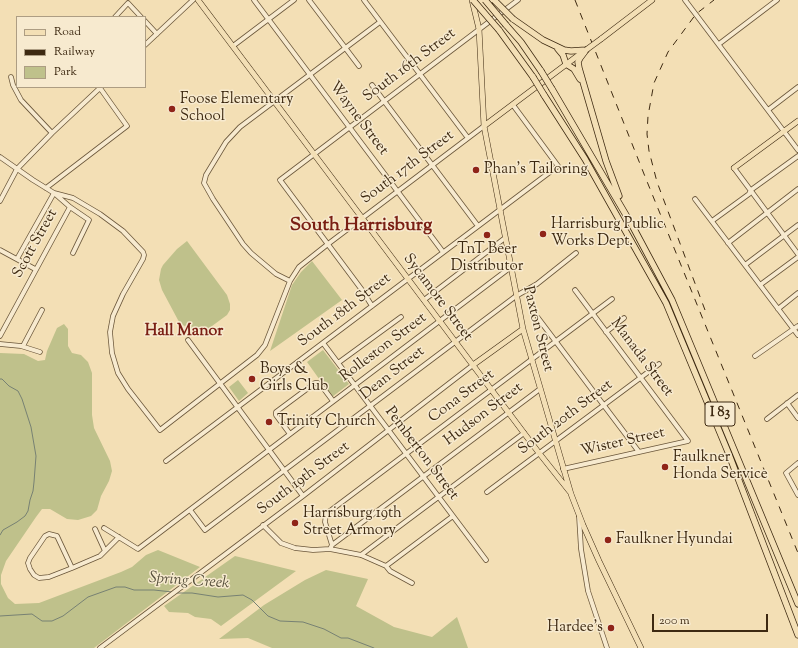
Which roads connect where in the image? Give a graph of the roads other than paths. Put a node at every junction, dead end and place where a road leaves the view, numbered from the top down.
1 (193, 0) edge
2 (198, 0) edge
3 (254, 0) edge
4 (294, 0) edge
5 (309, 0) edge
6 (364, 0) edge
7 (472, 0) edge
8 (485, 0) edge
9 (494, 0) edge
10 (518, 0) edge
11 (652, 0) edge
12 (685, 0) edge
13 (777, 0) edge
14 (116, 16) edge
15 (140, 16) edge
16 (268, 20) junction
17 (146, 22) edge
18 (380, 22) junction
19 (479, 29) junction
20 (157, 34) junction
21 (146, 44) edge
22 (719, 44) junction
23 (233, 46) junction
24 (554, 46) junction
25 (345, 48) junction
26 (586, 50) junction
27 (566, 64) junction
28 (359, 66) dead end
29 (310, 74) junction
30 (420, 74) junction
31 (11, 78) dead end
32 (372, 85) dead end
33 (99, 88) edge
34 (101, 88) edge
35 (798, 88) edge
36 (588, 98) junction
37 (384, 100) junction
38 (274, 101) junction
39 (513, 104) junction
40 (768, 110) junction
41 (798, 121) edge
42 (484, 126) junction
43 (349, 127) junction
44 (784, 131) junction
45 (52, 133) junction
46 (468, 138) junction
47 (798, 150) edge
48 (313, 154) junction
49 (798, 156) edge
50 (0, 157) edge
51 (433, 165) junction
52 (734, 168) joint
53 (17, 169) junction
54 (46, 188) junction
55 (798, 189) edge
56 (750, 190) junction
57 (54, 192) junction
58 (398, 192) junction
59 (695, 199) dead end
60 (0, 201) edge
61 (70, 207) junction
62 (500, 209) junction
63 (768, 213) junction
64 (362, 218) junction
65 (712, 221) junction
66 (798, 225) edge
67 (478, 226) junction
68 (633, 227) junction
69 (784, 236) junction
70 (505, 238) junction
71 (728, 243) junction
72 (328, 244) junction
73 (0, 250) edge
74 (443, 252) junction
75 (73, 253) dead end
76 (576, 253) dead end
77 (798, 255) edge
78 (17, 259) junction
79 (745, 265) junction
80 (510, 267) junction
81 (36, 269) junction
82 (408, 279) junction
83 (290, 281) junction
84 (760, 285) junction
85 (575, 290) dead end
86 (798, 294) edge
87 (516, 296) junction
88 (612, 299) dead end
89 (424, 300) junction
90 (372, 306) junction
91 (778, 308) junction
92 (42, 310) dead end
93 (593, 313) junction
94 (401, 317) dead end
95 (538, 318) dead end
96 (624, 318) dead end
97 (440, 321) junction
98 (798, 326) edge
99 (524, 329) junction
100 (794, 329) junction
101 (606, 332) junction
102 (798, 335) edge
103 (0, 336) edge
104 (188, 340) dead end
105 (555, 341) junction
106 (455, 342) junction
107 (323, 343) junction
108 (0, 344) edge
109 (23, 346) junction
110 (40, 352) dead end
111 (755, 356) dead end
112 (532, 359) junction
113 (338, 363) junction
114 (659, 364) dead end
115 (473, 365) junction
116 (640, 378) junction
117 (221, 384) junction
118 (355, 385) junction
119 (540, 388) junction
120 (491, 390) junction
121 (798, 395) edge
122 (333, 401) junction
123 (787, 403) junction
124 (603, 405) junction
125 (371, 406) junction
126 (238, 407) junction
127 (508, 412) junction
128 (798, 418) edge
129 (767, 419) dead end
130 (388, 430) junction
131 (524, 433) junction
132 (290, 434) junction
133 (555, 441) junction
134 (688, 441) joint
135 (270, 450) junction
136 (639, 452) junction
137 (539, 453) junction
138 (406, 454) junction
139 (166, 461) dead end
140 (798, 463) edge
141 (564, 469) junction
142 (285, 471) junction
143 (423, 476) junction
144 (486, 492) dead end
145 (572, 494) junction
146 (798, 495) edge
147 (303, 496) junction
148 (439, 498) junction
149 (190, 510) junction
150 (579, 514) junction
151 (453, 516) junction
152 (263, 525) junction
153 (104, 528) dead end
154 (95, 530) dead end
155 (119, 537) junction
156 (331, 547) junction
157 (104, 551) junction
158 (361, 555) junction
159 (486, 560) dead end
160 (386, 566) junction
161 (72, 568) junction
162 (412, 583) dead end
163 (798, 604) edge
164 (798, 635) edge
165 (100, 648) edge
166 (607, 648) edge
167 (641, 648) edge

1 - 20 street
2 - 23 main road, Sycamore Street
3 - 16 street, Wayne Street
4 - 16 street
5 - 25 street
6 - 18 street
7 - 19 main road, Paxton Street
7 - 164 highway, I 83, bridge
8 - 68 highway, I 83, bridge
9 - 24 highway, bridge
10 - 19 street, South 16th Street
11 - 26 main road, South 17th Street, bridge
12 - 22 street
13 - 22 street
14 - 15 street
16 - 23 street
16 - 29 street, Wayne Street
17 - 20 street
18 - 25 street
18 - 30 street
19 - 30 street, South 16th Street
19 - 42 main road, Paxton Street
20 - 21 street
22 - 40 street
23 - 38 main road, Sycamore Street
24 - 26 highway
24 - 27 highway
25 - 28 street
25 - 29 street
26 - 27 main road, South 17th Street
26 - 36 highway
27 - 36 highway
27 - 39 main road, South 17th Street
29 - 38 street
29 - 43 street, Wayne Street
30 - 37 street, South 16th Street
30 - 46 street
31 - 45 street
32 - 37 street
33 - 45 street
34 - 54 street
35 - 40 street
36 - 68 highway
37 - 43 street, South 16th Street
37 - 51 street
38 - 48 main road, Sycamore Street
38 - 83 street
39 - 42 main road, South 17th Street
39 - 62 street, South 18th Street
40 - 44 street
41 - 44 main road
42 - 46 street, South 17th Street
42 - 62 main road, Paxton Street
43 - 48 street, South 16th Street
43 - 58 street, Wayne Street
44 - 47 street
44 - 52 main road
45 - 53 street
46 - 51 street, South 17th Street
48 - 64 main road, Sycamore Street
48 - 72 street, South 16th Street
49 - 56 street
50 - 53 street
51 - 58 street, South 17th Street
51 - 67 street
52 - 56 street
53 - 54 street
53 - 60 street
54 - 57 street
55 - 63 street
56 - 63 street
56 - 65 street
57 - 61 street
57 - 78 street
57 - 117 street, South 17th Street
58 - 64 street, South 17th Street
58 - 74 street, Wayne Street
59 - 65 street
61 - 75 street
61 - 81 street, Scott Street
62 - 67 street, South 18th Street
62 - 70 main road, Paxton Street
63 - 69 street
63 - 71 street
64 - 72 street, South 17th Street
64 - 82 main road, Sycamore Street
65 - 71 street
66 - 69 street
67 - 74 street, South 18th Street
68 - 163 highway, I 83
69 - 77 street
69 - 79 street
70 - 80 main road, Paxton Street
70 - 89 street
71 - 79 street
72 - 83 street, South 17th Street
72 - 90 street
73 - 78 street
74 - 82 street, South 18th Street
76 - 87 street, Dean Street
77 - 84 street
78 - 81 street
79 - 84 street
80 - 87 main road, Paxton Street
80 - 97 street, Rolleston Street
81 - 103 street, Scott Street
82 - 89 main road, Sycamore Street
82 - 90 street, South 18th Street
83 - 117 street, South 17th Street
84 - 91 street
85 - 93 street, Manada Street
86 - 91 street
87 - 99 main road, Paxton Street
87 - 106 street, Dean Street
88 - 93 street, Cona Street
89 - 97 main road, Sycamore Street
90 - 107 street, South 18th Street
91 - 100 street
92 - 109 street
93 - 101 street, Manada Street
93 - 105 street, Cona Street
94 - 113 street
95 - 105 street
96 - 101 street
97 - 106 main road, Sycamore Street
97 - 118 street, Rolleston Street
98 - 100 street
99 - 112 main road, Paxton Street
99 - 115 main road, South 19th Street
100 - 102 street
100 - 111 street
101 - 116 street, Manada Street
104 - 117 street
105 - 112 street, Cona Street
105 - 124 street
106 - 115 main road, Sycamore Street
106 - 125 street, Dean Street
107 - 113 street, Pemberton Street
107 - 126 street, South 18th Street
108 - 109 street
109 - 110 street
112 - 119 main road, Paxton Street
112 - 120 street, Cona Street
113 - 118 street, Pemberton Street
114 - 116 street, South 20th Street
115 - 120 main road, Sycamore Street
115 - 130 street, South 19th Street
116 - 124 street, South 20th Street
116 - 134 street, Manada Street
117 - 126 street
118 - 122 street, Rolleston Street
118 - 125 street, Pemberton Street
119 - 127 street, Hudson Street
119 - 133 main road, Paxton Street
120 - 127 main road, Sycamore Street
120 - 138 street, Cona Street
121 - 123 street
122 - 132 street, Rolleston Street
122 - 132 street
123 - 128 street
123 - 129 street
124 - 133 street, South 20th Street
124 - 136 street
125 - 130 street, Pemberton Street
125 - 142 street, Dean Street
126 - 135 street
126 - 139 street, South 18th Street
127 - 131 main road, Sycamore Street
127 - 143 street, Hudson Street
130 - 138 street, Pemberton Street
130 - 147 street, South 19th Street
131 - 137 main road, Sycamore Street
131 - 148 street
132 - 135 street, Rolleston Street
133 - 137 street, South 20th Street
133 - 141 main road, Paxton Street
134 - 136 street, Wister Street
135 - 142 street
135 - 149 street, Rolleston Street
136 - 141 street, Wister Street
137 - 144 street, South 20th Street
137 - 145 main road, Sycamore Street
138 - 143 street, Pemberton Street
138 - 156 street, Cona Street
140 - 146 street
141 - 145 main road, Paxton Street
142 - 147 street
142 - 149 street, Dean Street
143 - 148 street, Pemberton Street
143 - 156 street, Hudson Street
145 - 150 main road, Paxton Street
147 - 152 street, South 19th Street
148 - 151 street, Pemberton Street
148 - 158 street
149 - 155 street, Rolleston Street
150 - 166 street
150 - 167 main road, Paxton Street
151 - 159 street, Pemberton Street
151 - 160 street
152 - 156 street
152 - 165 street, South 19th Street
153 - 155 street
154 - 157 street
155 - 157 street
156 - 158 street
157 - 161 street
158 - 160 street
160 - 162 street
161 - 161 street

